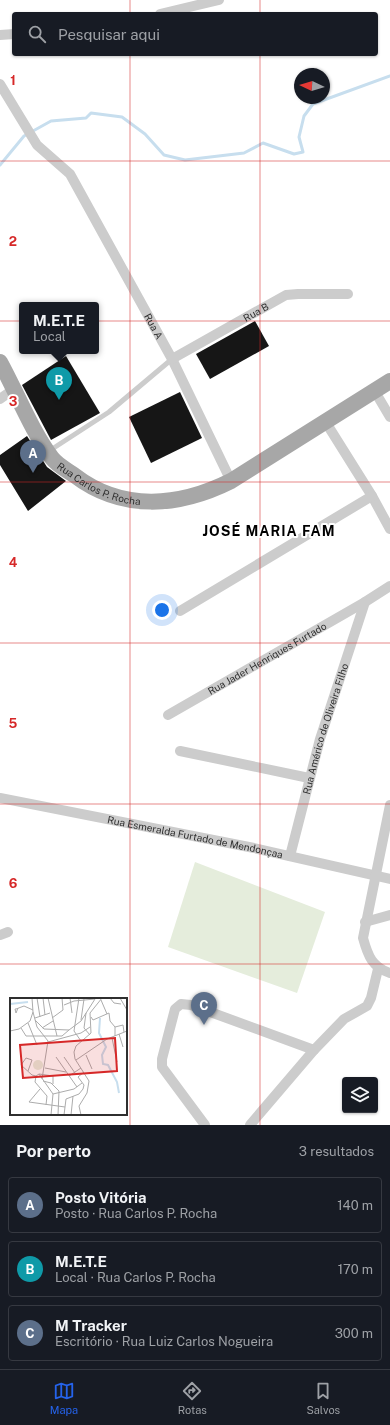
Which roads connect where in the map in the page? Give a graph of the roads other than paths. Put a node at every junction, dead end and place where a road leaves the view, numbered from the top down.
1 (220, 0) edge
2 (169, 12) edge
3 (12, 34) edge
4 (0, 35) edge
5 (0, 84) edge
6 (348, 294) dead end
7 (172, 360) junction
8 (0, 362) edge
9 (390, 381) edge
10 (14, 389) junction
11 (374, 390) junction
12 (0, 399) edge
13 (390, 417) edge
14 (326, 421) junction
15 (48, 451) junction
16 (231, 481) junction
17 (372, 496) junction
18 (390, 529) edge
19 (390, 586) edge
20 (365, 602) junction
21 (180, 611) dead end
22 (168, 715) dead end
23 (180, 751) dead end
24 (309, 778) junction
25 (0, 798) edge
26 (390, 805) edge
27 (290, 856) junction
28 (375, 875) junction
29 (390, 879) edge
30 (390, 915) edge
31 (365, 922) junction
32 (378, 969) junction
33 (390, 973) edge
34 (314, 1050) junction
35 (205, 1125) edge
36 (250, 1125) edge

1 - 2 street
3 - 4 street
5 - 7 street, Rua A
6 - 7 street, Rua B
7 - 15 lane
7 - 16 street, Rua A
8 - 10 main road, Rua Carlos P. Rocha
9 - 11 main road, Rua Carlos P. Rocha
10 - 12 street
10 - 15 main road, Rua Carlos P. Rocha
11 - 13 street
11 - 14 main road, Rua Carlos P. Rocha
14 - 16 main road, Rua Carlos P. Rocha
14 - 17 street
15 - 16 main road, Rua Carlos P. Rocha
17 - 18 street
17 - 21 street
19 - 20 street, Rua Jader Henriques Furtado
20 - 22 street, Rua Jader Henriques Furtado
20 - 24 street, Rua Américo de Oliveira Filho
23 - 24 street
24 - 27 street, Rua Américo de Oliveira Filho
25 - 27 street, Rua Esmeralda Furtado de Mendonçaa
26 - 28 street
27 - 28 street, Rua Esmeralda Furtado de Mendonçaa
28 - 29 street, Rua Esmeralda Furtado de Mendonçaa
28 - 31 street
30 - 31 street
31 - 32 street
32 - 33 street
32 - 34 street
34 - 35 street
34 - 36 street

